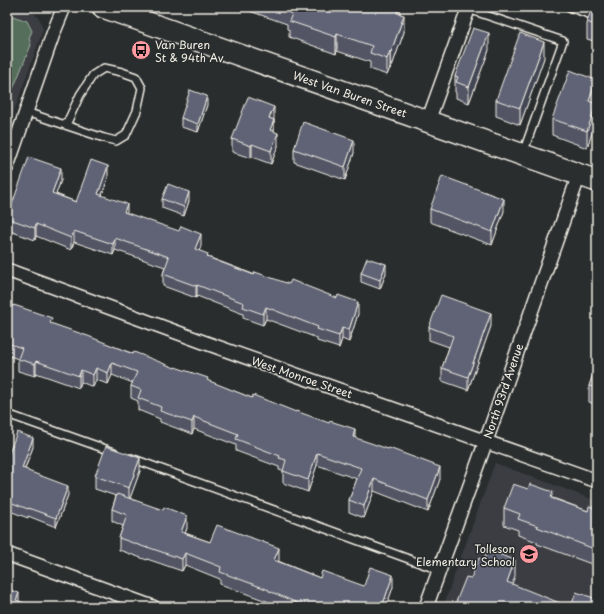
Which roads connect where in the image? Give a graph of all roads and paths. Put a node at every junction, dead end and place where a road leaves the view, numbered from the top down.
1 (64, 7) edge
2 (103, 7) edge
3 (569, 7) edge
4 (468, 8) edge
5 (597, 17) edge
6 (26, 112) junction
7 (428, 121) junction
8 (66, 125) junction
9 (522, 155) junction
10 (7, 167) edge
11 (588, 178) edge
12 (7, 270) edge
13 (7, 414) edge
14 (486, 441) junction
15 (119, 454) edge
16 (126, 457) edge
17 (597, 481) edge
18 (7, 554) edge
19 (439, 570) junction
20 (154, 607) edge
21 (426, 607) edge

1 - 6 street
2 - 7 main road, West Van Buren Street
3 - 5 lane
4 - 7 street
4 - 9 lane
6 - 8 lane
6 - 10 street
7 - 9 main road, West Van Buren Street
8 - 8 lane
9 - 11 main road, West Van Buren Street
11 - 14 street, North 93rd Avenue
12 - 14 street, West Monroe Street
13 - 15 lane
14 - 17 street, West Monroe Street
14 - 19 street, North 93rd Avenue
16 - 19 lane
18 - 20 street
19 - 21 street, North 93rd Avenue

